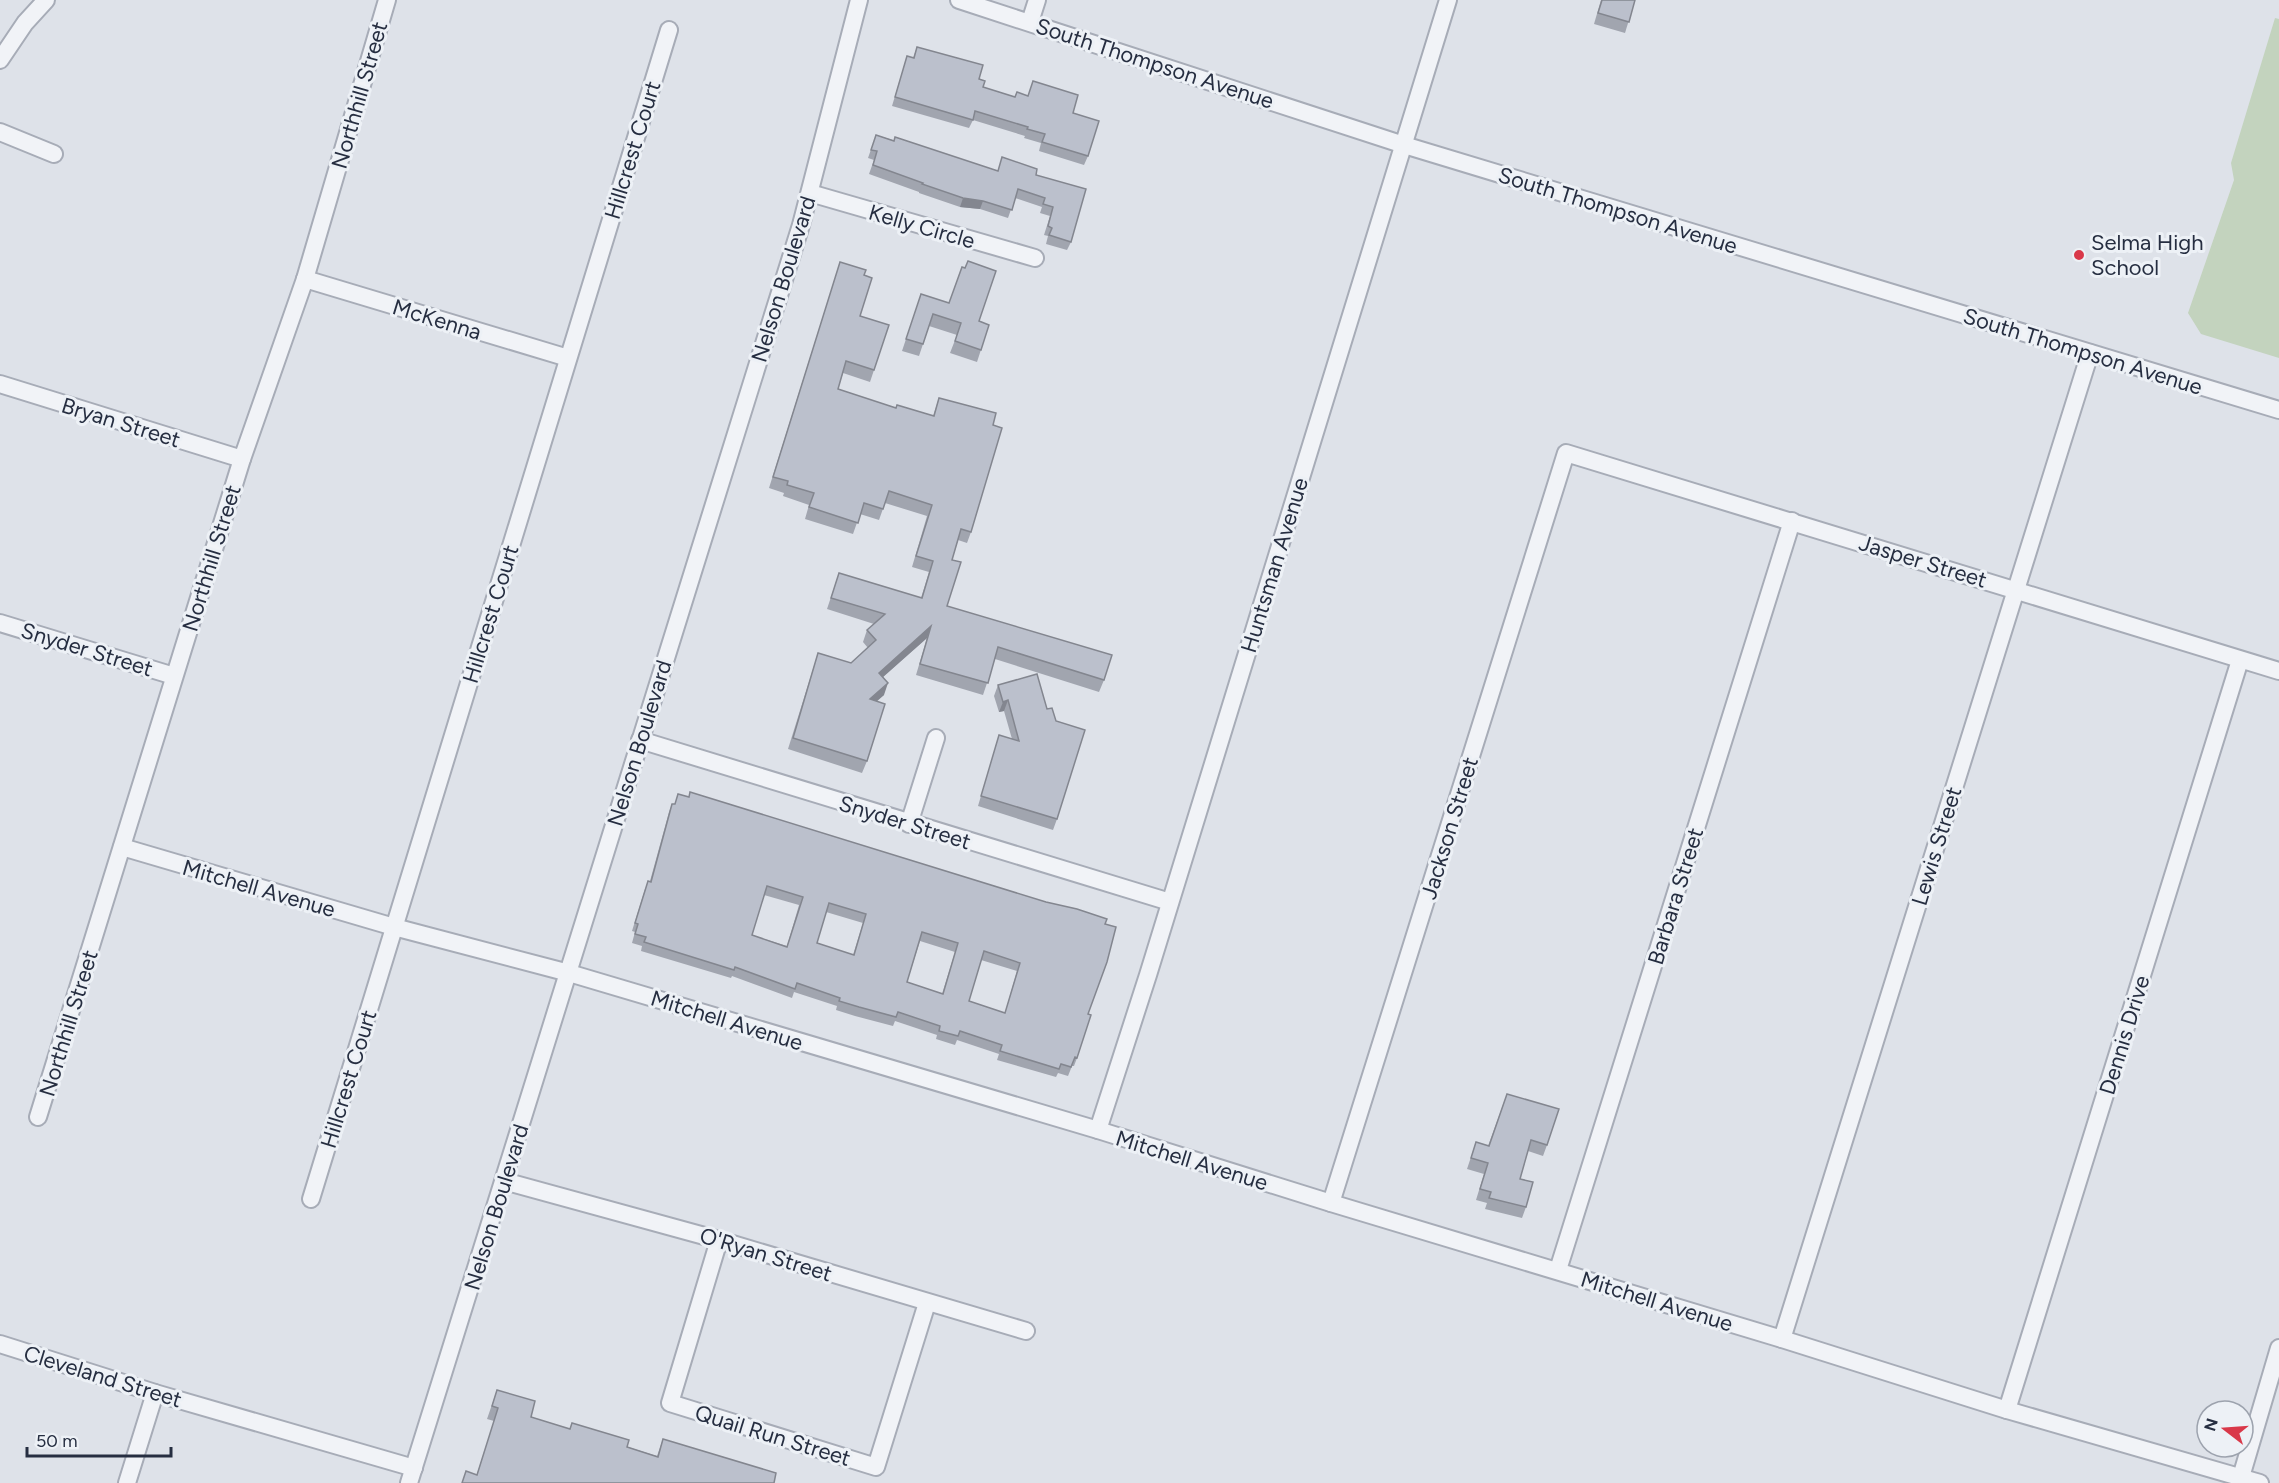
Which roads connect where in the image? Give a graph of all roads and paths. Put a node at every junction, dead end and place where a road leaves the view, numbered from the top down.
1 (46, 0) edge
2 (387, 0) edge
3 (859, 0) edge
4 (959, 0) edge
5 (1037, 0) edge
6 (1448, 0) edge
7 (1030, 22) junction
8 (669, 30) dead end
9 (0, 60) edge
10 (0, 132) edge
11 (1404, 145) junction
12 (54, 154) dead end
13 (810, 193) junction
14 (1035, 258) dead end
15 (305, 279) junction
16 (2090, 353) junction
17 (568, 358) junction
18 (0, 384) edge
19 (2279, 410) edge
20 (1566, 453) joint
21 (242, 459) junction
22 (1792, 521) junction
23 (2016, 589) junction
24 (0, 622) edge
25 (2241, 660) junction
26 (2279, 670) edge
27 (174, 676) junction
28 (936, 738) dead end
29 (640, 740) junction
30 (909, 824) junction
31 (122, 848) junction
32 (1170, 902) junction
33 (394, 927) junction
34 (569, 973) junction
35 (38, 1117) dead end
36 (1098, 1130) junction
37 (504, 1181) junction
38 (311, 1199) dead end
39 (1331, 1203) junction
40 (719, 1240) junction
41 (1558, 1270) junction
42 (927, 1303) junction
43 (1026, 1330) dead end
44 (1782, 1339) junction
45 (0, 1344) edge
46 (2279, 1348) edge
47 (155, 1393) junction
48 (2007, 1410) junction
49 (412, 1476) edge
50 (2241, 1477) junction
51 (127, 1483) edge
52 (2260, 1483) edge

1 - 9 street
2 - 15 street, Northhill Street
3 - 13 street, Nelson Boulevard
4 - 7 street, South Thompson Avenue
5 - 7 street
6 - 11 street, Huntsman Avenue
7 - 11 street, South Thompson Avenue
8 - 17 street, Hillcrest Court
10 - 12 street
11 - 16 street, South Thompson Avenue
11 - 32 street, Huntsman Avenue
13 - 14 street, Kelly Circle
13 - 29 street, Nelson Boulevard
15 - 17 street, McKenna
15 - 21 street, Northhill Street
16 - 19 street, South Thompson Avenue
16 - 23 street, Lewis Street
17 - 33 street, Hillcrest Court
18 - 21 street, Bryan Street
20 - 22 street, Jasper Street
20 - 39 street, Jackson Street
21 - 27 street, Northhill Street
22 - 23 street, Jasper Street
22 - 41 street, Barbara Street
23 - 25 street, Jasper Street
23 - 44 street, Lewis Street
24 - 27 street, Snyder Street
25 - 26 street, Jasper Street
25 - 48 street, Dennis Drive
27 - 31 street, Northhill Street
28 - 30 street
29 - 30 street, Snyder Street
29 - 34 street, Nelson Boulevard
30 - 32 street, Snyder Street
31 - 33 street, Mitchell Avenue
31 - 35 street, Northhill Street
32 - 36 street, Huntsman Avenue
33 - 34 street, Mitchell Avenue
33 - 38 street, Hillcrest Court
34 - 36 street, Mitchell Avenue
34 - 37 street, Nelson Boulevard
36 - 39 street, Mitchell Avenue
37 - 40 street, O'Ryan Street
37 - 49 street, Nelson Boulevard
39 - 41 street, Mitchell Avenue
40 - 42 street, O'Ryan Street
40 - 42 street, Quail Run Street
41 - 44 street, Mitchell Avenue
42 - 43 street, O'Ryan Street
44 - 48 street, Mitchell Avenue
45 - 47 street, Cleveland Street
46 - 50 street
47 - 49 street, Cleveland Street
47 - 51 street
48 - 50 street, Mitchell Avenue
50 - 52 street, Mitchell Avenue

